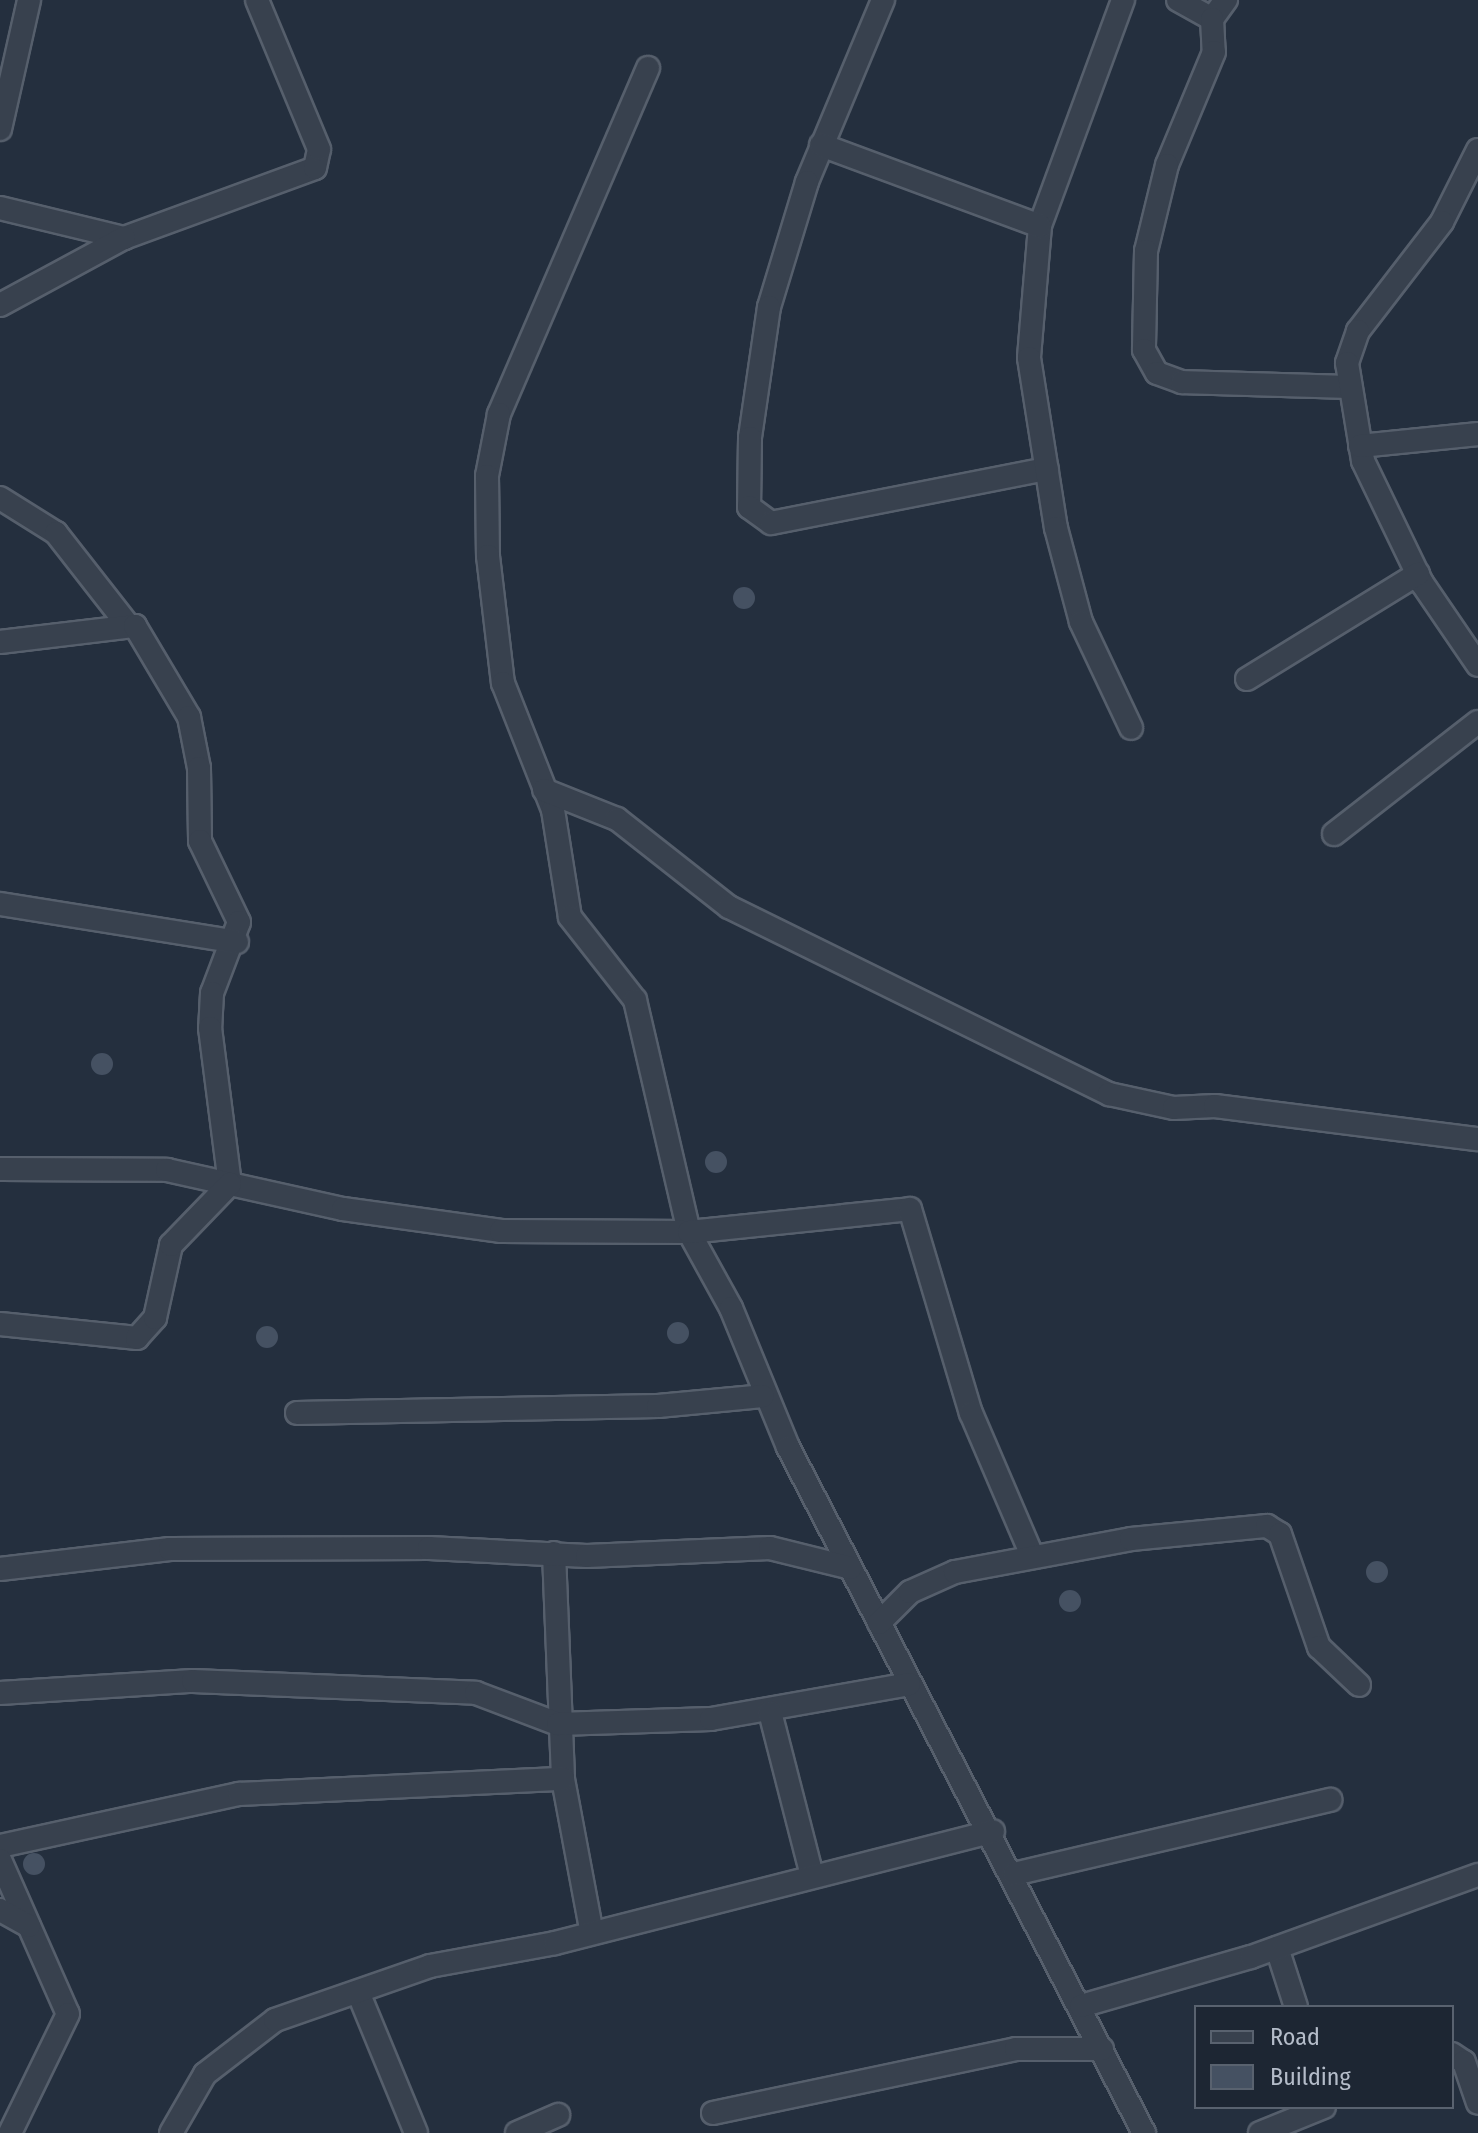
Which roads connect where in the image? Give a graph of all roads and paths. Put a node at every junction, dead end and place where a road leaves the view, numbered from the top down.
1 (29, 0) edge
2 (257, 0) edge
3 (883, 0) edge
4 (1123, 0) edge
5 (1178, 0) edge
6 (1226, 0) edge
7 (1212, 19) junction
8 (648, 68) dead end
9 (0, 129) edge
10 (821, 145) junction
11 (1478, 150) edge
12 (0, 208) edge
13 (1040, 226) junction
14 (124, 238) junction
15 (0, 305) edge
16 (1347, 387) junction
17 (1478, 434) edge
18 (1360, 446) junction
19 (1047, 469) junction
20 (0, 498) edge
21 (1418, 574) junction
22 (127, 624) junction
23 (0, 642) edge
24 (1478, 665) edge
25 (1247, 679) dead end
26 (1478, 722) edge
27 (1131, 728) dead end
28 (544, 790) junction
29 (1334, 834) dead end
30 (0, 904) edge
31 (237, 942) junction
32 (1478, 1139) edge
33 (0, 1169) edge
34 (230, 1184) junction
35 (689, 1232) junction
36 (0, 1324) edge
37 (763, 1396) junction
38 (297, 1413) dead end
39 (554, 1553) junction
40 (1032, 1555) junction
41 (851, 1568) junction
42 (0, 1569) edge
43 (879, 1623) junction
44 (909, 1684) junction
45 (1359, 1685) dead end
46 (0, 1693) edge
47 (770, 1712) junction
48 (558, 1724) junction
49 (563, 1779) junction
50 (1330, 1800) dead end
51 (993, 1831) junction
52 (0, 1846) edge
53 (0, 1860) edge
54 (811, 1872) junction
55 (1014, 1874) junction
56 (1478, 1875) edge
57 (0, 1910) edge
58 (29, 1926) junction
59 (591, 1929) junction
60 (1277, 1948) junction
61 (358, 1992) junction
62 (1295, 2005) edge
63 (1081, 2006) junction
64 (1102, 2049) junction
65 (1454, 2055) edge
66 (1478, 2103) edge
67 (1319, 2109) edge
68 (713, 2113) dead end
69 (558, 2115) dead end
70 (10, 2133) edge
71 (171, 2133) edge
72 (416, 2133) edge
73 (517, 2133) edge
74 (1144, 2133) edge
75 (1260, 2133) edge

1 - 9 street
2 - 14 street
3 - 10 street
4 - 13 street
5 - 7 street
6 - 7 street
7 - 16 street
8 - 28 street
10 - 13 street
10 - 19 street
11 - 16 street
12 - 14 street
13 - 19 street
14 - 15 street
16 - 18 street
17 - 18 street
18 - 21 street
19 - 27 street
20 - 22 street
21 - 24 street
21 - 25 street
22 - 23 street
22 - 31 street
26 - 29 street
28 - 32 street
28 - 35 street
30 - 31 street
31 - 34 street
33 - 34 street
34 - 35 street
34 - 36 street
35 - 37 street
35 - 40 street
37 - 38 street
37 - 41 street
39 - 41 street
39 - 42 street
39 - 48 street
40 - 43 street
40 - 45 street
41 - 43 street
43 - 44 street
44 - 47 street
44 - 51 street
46 - 48 street
47 - 48 street
47 - 54 street
48 - 49 street
49 - 52 street
49 - 59 street
50 - 55 street
51 - 54 street
51 - 55 street
53 - 58 street
54 - 59 street
55 - 63 street
56 - 60 street
57 - 58 street
58 - 70 street
59 - 61 street
60 - 62 street
60 - 63 street
61 - 71 street
61 - 72 street
63 - 64 street
64 - 68 street
64 - 74 street
65 - 66 street
67 - 75 street
69 - 73 street

